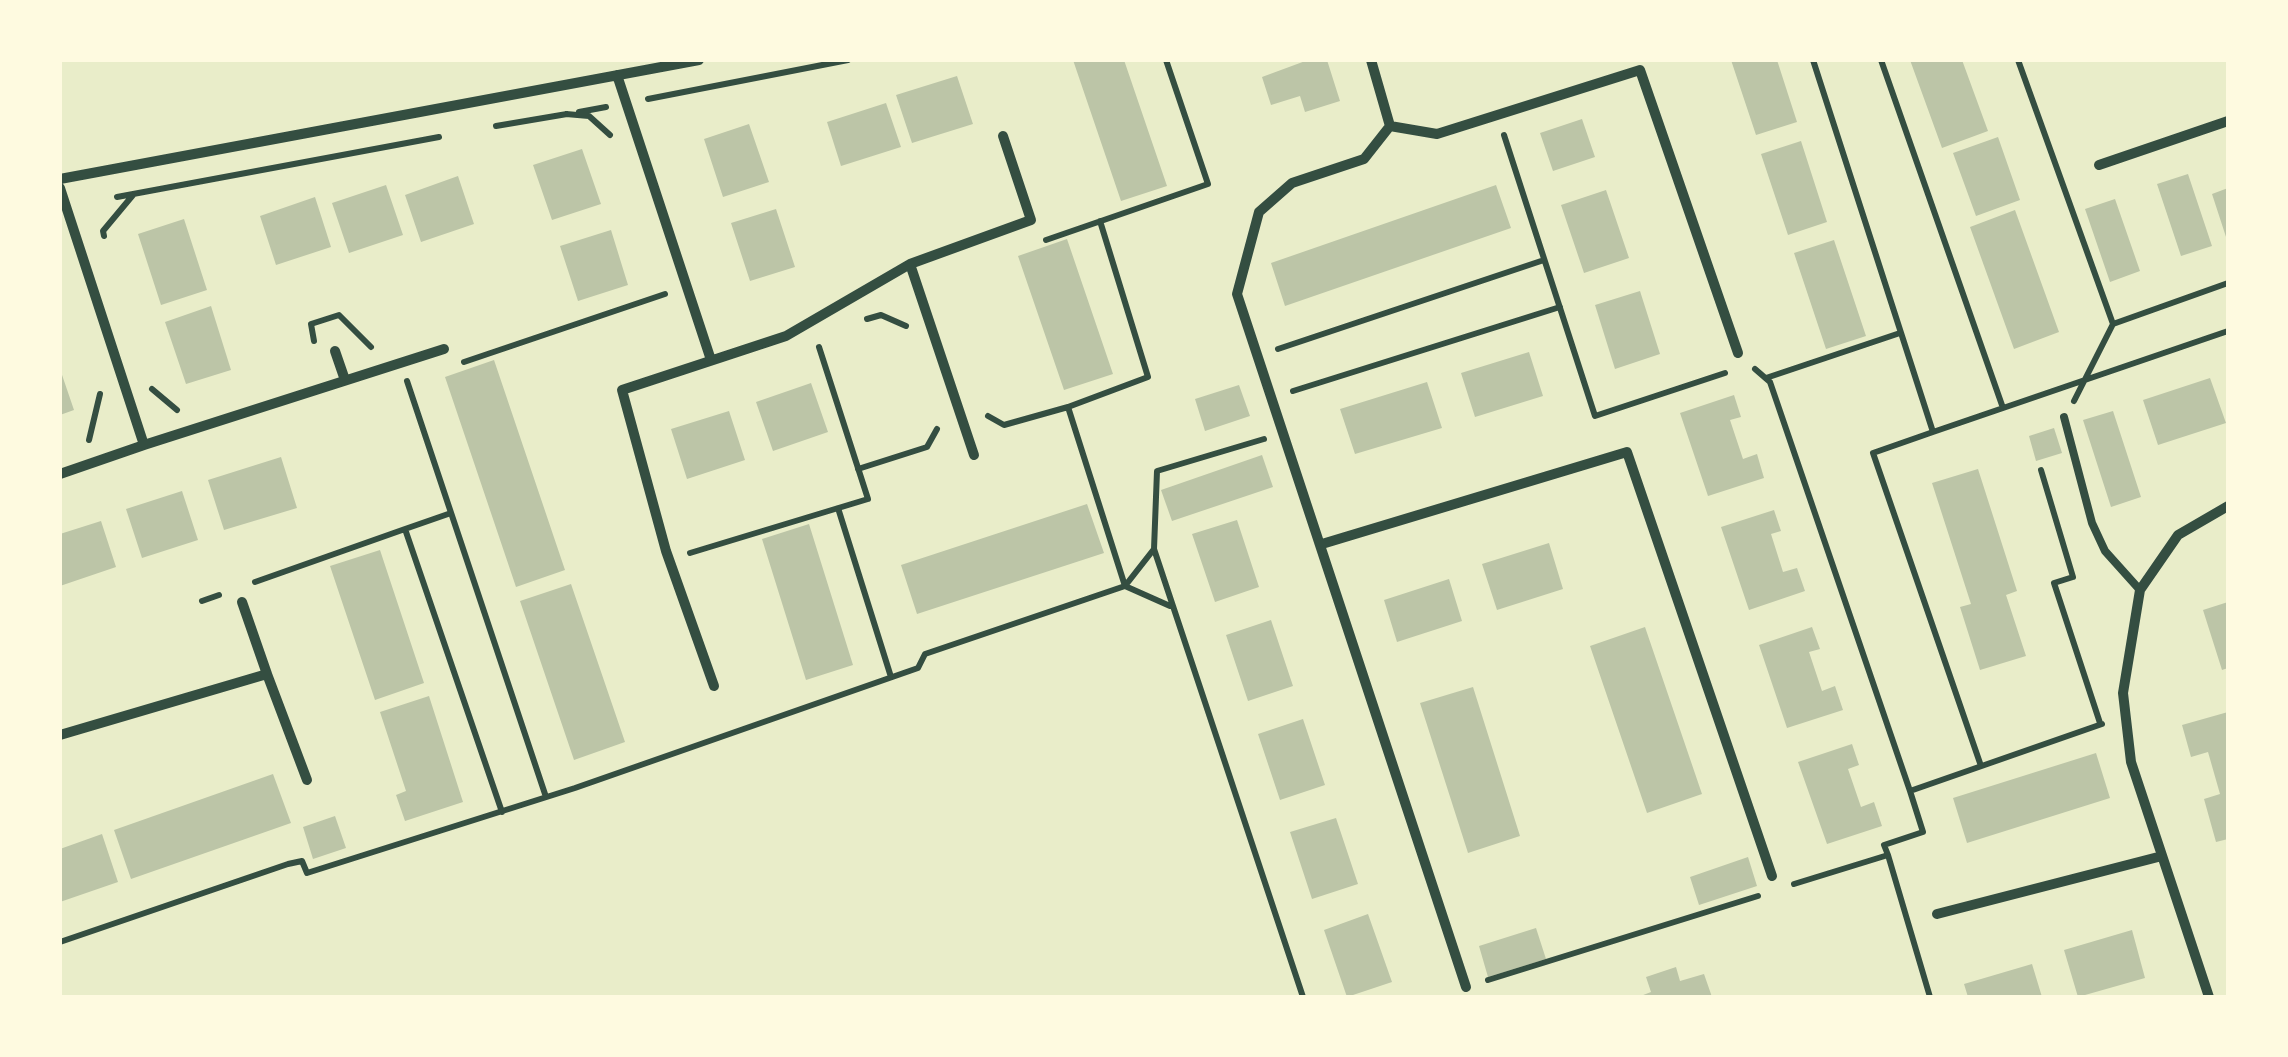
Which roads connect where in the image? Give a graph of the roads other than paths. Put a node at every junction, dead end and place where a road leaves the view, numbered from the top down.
1 (699, 60) edge
2 (1371, 60) edge
3 (617, 76) junction
4 (2228, 121) edge
5 (1390, 126) junction
6 (1003, 136) dead end
7 (2099, 165) dead end
8 (60, 180) edge
9 (60, 188) edge
10 (910, 264) junction
11 (444, 349) dead end
12 (335, 351) dead end
13 (1738, 352) dead end
14 (710, 360) junction
15 (344, 380) junction
16 (2064, 418) road end
17 (144, 445) junction
18 (974, 456) dead end
19 (60, 474) edge
20 (2228, 506) edge
21 (1322, 544) junction
22 (2140, 590) junction
23 (242, 602) dead end
24 (266, 674) junction
25 (714, 686) dead end
26 (60, 735) edge
27 (307, 780) dead end
28 (2162, 856) junction
29 (1772, 876) dead end
30 (1936, 914) dead end
31 (1466, 987) road end
32 (2208, 997) edge

1 - 3 street
2 - 5 street
3 - 8 street
3 - 14 street
4 - 7 street
5 - 13 street
5 - 21 street
6 - 10 street
9 - 17 street
10 - 14 street
10 - 18 street
11 - 15 street
12 - 15 street
14 - 25 street
15 - 17 street
16 - 22 lane
17 - 19 street
20 - 22 street
21 - 29 street
21 - 31 street
22 - 28 street
23 - 24 street
24 - 26 street
24 - 27 street
28 - 30 street
28 - 32 street

